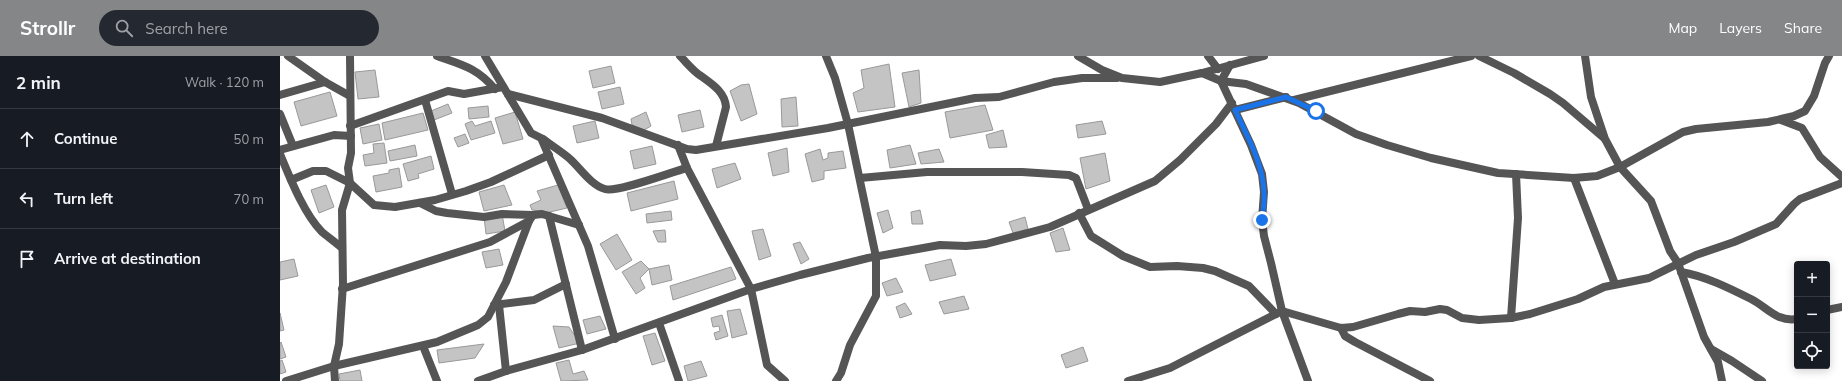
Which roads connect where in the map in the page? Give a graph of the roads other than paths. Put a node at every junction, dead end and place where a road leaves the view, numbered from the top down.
1 (288, 56) edge
2 (350, 56) edge
3 (437, 56) edge
4 (485, 56) edge
5 (680, 56) edge
6 (826, 56) edge
7 (1078, 56) edge
8 (1208, 56) edge
9 (1264, 56) edge
10 (1471, 56) edge
11 (1479, 56) edge
12 (1586, 56) edge
13 (1829, 56) edge
14 (1230, 65) junction
15 (1218, 69) junction
16 (1202, 73) junction
17 (1122, 78) junction
18 (1221, 81) junction
19 (325, 82) junction
20 (499, 88) junction
21 (508, 94) junction
22 (280, 95) edge
23 (350, 96) junction
24 (1290, 99) junction
25 (425, 100) junction
26 (1234, 107) junction
27 (280, 114) edge
28 (1779, 119) junction
29 (848, 124) junction
30 (350, 126) junction
31 (351, 136) junction
32 (541, 138) junction
33 (1605, 139) junction
34 (678, 145) junction
35 (293, 146) junction
36 (716, 146) junction
37 (280, 150) edge
38 (280, 154) edge
39 (549, 156) junction
40 (1620, 167) junction
41 (687, 168) junction
42 (1516, 174) junction
43 (1842, 177) edge
44 (860, 178) junction
45 (1574, 178) junction
46 (291, 180) junction
47 (350, 183) junction
48 (1842, 183) edge
49 (452, 194) junction
50 (420, 203) junction
51 (1088, 209) junction
52 (1079, 213) junction
53 (550, 216) junction
54 (531, 218) junction
55 (580, 225) junction
56 (342, 248) junction
57 (876, 257) junction
58 (1678, 263) junction
59 (1681, 272) junction
60 (566, 284) junction
61 (1615, 284) junction
62 (342, 289) junction
63 (751, 289) junction
64 (497, 305) junction
65 (1842, 307) edge
66 (1830, 309) edge
67 (1279, 312) junction
68 (1511, 318) junction
69 (1794, 319) edge
70 (659, 323) junction
71 (1342, 328) junction
72 (615, 339) junction
73 (423, 346) junction
74 (1710, 348) junction
75 (582, 350) junction
76 (334, 366) junction
77 (506, 371) junction
78 (778, 377) edge
79 (286, 381) edge
80 (335, 381) edge
81 (437, 381) edge
82 (480, 381) edge
83 (679, 381) edge
84 (784, 381) edge
85 (836, 381) edge
86 (1128, 381) edge
87 (1308, 381) edge
88 (1430, 381) edge
89 (1722, 381) edge
90 (1762, 381) edge

1 - 19 street
2 - 23 street
3 - 20 street
4 - 20 street
5 - 36 street
6 - 29 street
7 - 17 street
8 - 15 street
9 - 14 street
10 - 24 street
11 - 33 street
12 - 33 street
13 - 28 street
14 - 15 street
14 - 18 street
15 - 16 street
16 - 17 street
16 - 18 street
17 - 29 street
18 - 24 street
18 - 26 street
19 - 22 street
19 - 23 street
20 - 21 street
20 - 25 street
21 - 32 street
21 - 34 street
23 - 30 street
24 - 26 street
24 - 42 street
25 - 30 street
25 - 49 street
26 - 51 street
26 - 67 street
27 - 35 street
28 - 40 street
28 - 43 street
29 - 36 street
29 - 44 street
30 - 31 street
31 - 35 street
31 - 47 street
32 - 39 street
32 - 41 street
33 - 40 street
34 - 36 street
34 - 41 street
35 - 37 street
38 - 46 street
39 - 49 street
39 - 55 street
40 - 45 street
40 - 58 street
41 - 63 street
42 - 45 street
42 - 68 street
44 - 51 street
44 - 57 street
45 - 61 street
46 - 47 street
46 - 56 street
47 - 50 street
47 - 56 street
48 - 58 street
49 - 50 street
50 - 54 street
51 - 52 street
52 - 57 street
52 - 67 street
53 - 54 street
53 - 55 street
53 - 60 street
54 - 62 street
54 - 64 street
55 - 72 street
56 - 62 street
57 - 63 street
57 - 85 street
58 - 59 street
58 - 61 street
59 - 69 street
59 - 74 street
60 - 64 street
60 - 75 street
61 - 68 street
62 - 76 street
63 - 70 street
63 - 78 street
64 - 73 street
64 - 77 street
65 - 66 street
67 - 71 street
67 - 86 street
67 - 87 street
68 - 71 street
70 - 72 street
70 - 83 street
71 - 88 street
72 - 75 street
73 - 76 street
73 - 81 street
74 - 89 street
74 - 90 street
75 - 77 street
76 - 79 street
76 - 80 street
77 - 82 street
78 - 84 street

